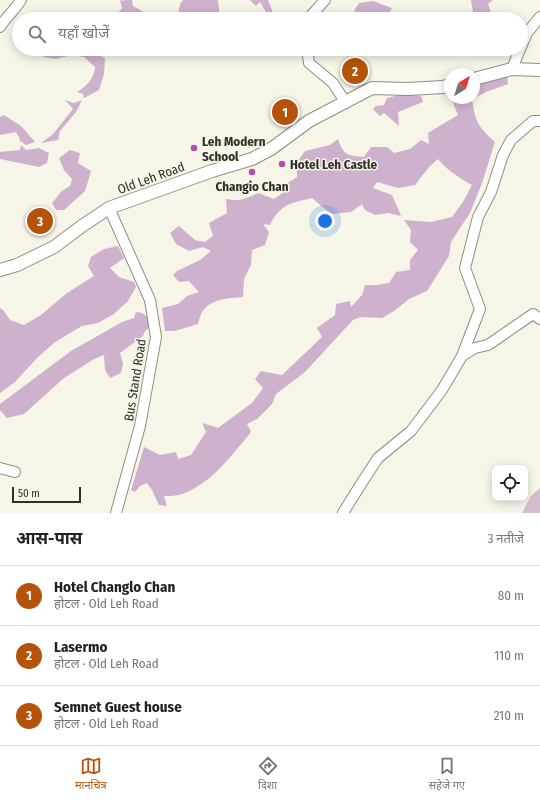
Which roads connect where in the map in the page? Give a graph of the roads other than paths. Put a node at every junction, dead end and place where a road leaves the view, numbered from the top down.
1 (21, 0) edge
2 (326, 0) edge
3 (13, 12) edge
4 (315, 12) edge
5 (12, 13) edge
6 (540, 17) edge
7 (0, 27) edge
8 (528, 32) edge
9 (308, 56) edge
10 (517, 56) edge
11 (512, 69) junction
12 (540, 70) edge
13 (480, 77) edge
14 (444, 87) edge
15 (346, 103) junction
16 (540, 121) edge
17 (109, 208) junction
18 (0, 270) edge
19 (540, 319) edge
20 (462, 356) junction
21 (0, 468) edge
22 (15, 472) dead end
23 (116, 513) edge
24 (343, 513) edge

1 - 3 street
2 - 4 street
5 - 7 street
6 - 8 street
9 - 15 street
10 - 11 street
11 - 12 street
11 - 13 street
14 - 15 street, Old Leh Road
15 - 17 street, Old Leh Road
16 - 20 street
17 - 18 street, Old Leh Road
17 - 23 street, Bus Stand Road
19 - 20 street
20 - 24 street
21 - 22 street

